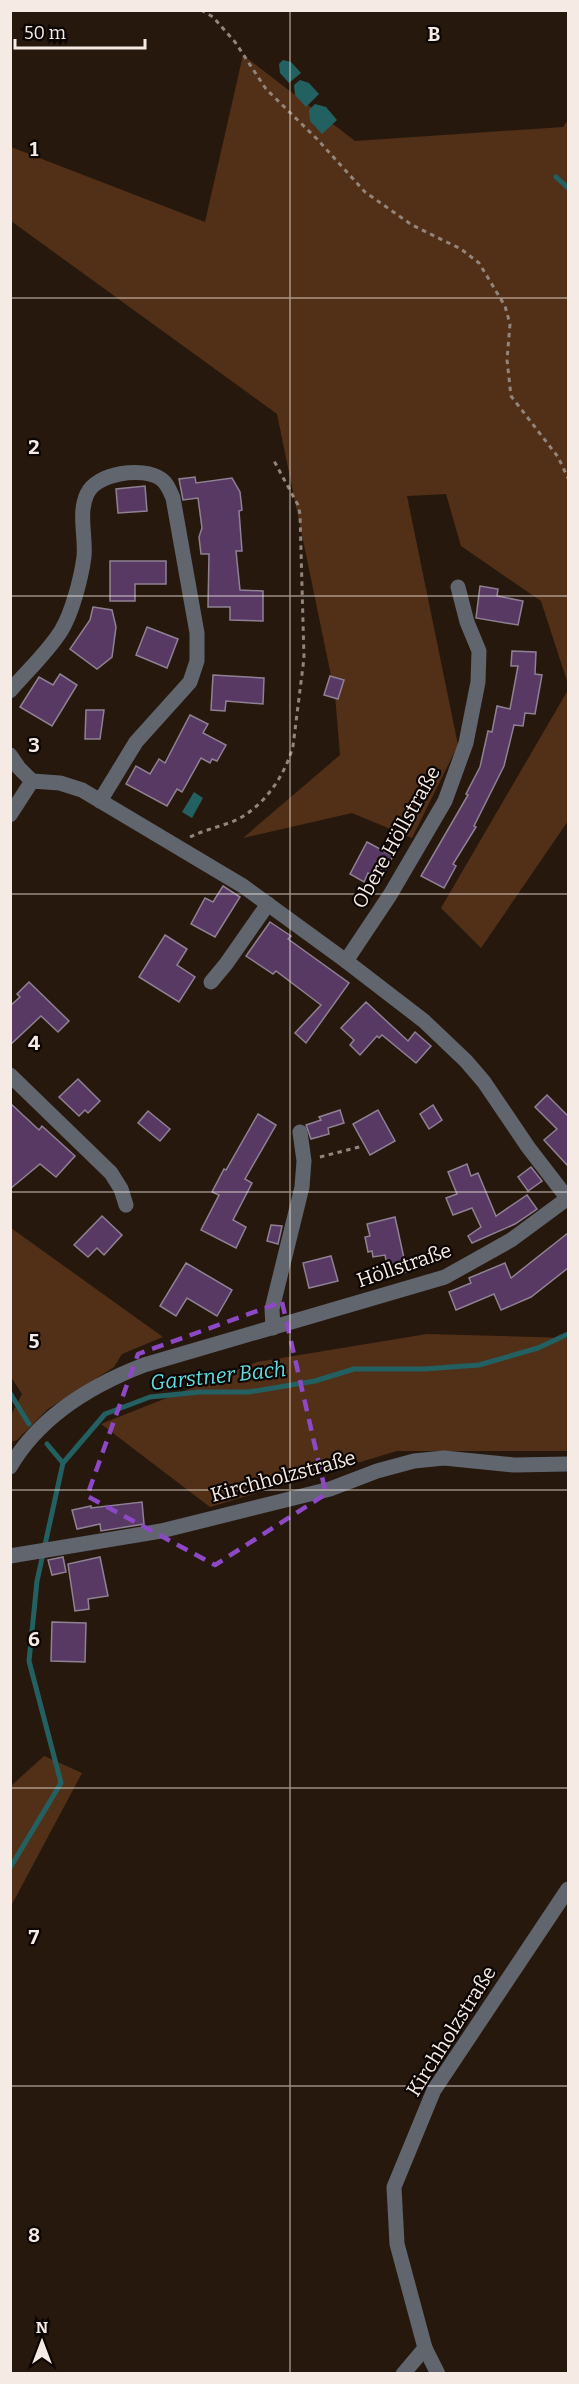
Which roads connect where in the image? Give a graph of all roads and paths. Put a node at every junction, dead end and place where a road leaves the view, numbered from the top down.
1 (201, 10) edge
2 (273, 459) dead end
3 (568, 478) edge
4 (458, 587) dead end
5 (10, 691) edge
6 (10, 755) edge
7 (32, 782) junction
8 (100, 801) junction
9 (10, 815) edge
10 (180, 850) junction
11 (268, 904) junction
12 (346, 961) junction
13 (211, 982) dead end
14 (10, 1075) edge
15 (300, 1132) dead end
16 (363, 1146) dead end
17 (304, 1161) junction
18 (568, 1199) edge
19 (126, 1205) dead end
20 (273, 1328) junction
21 (568, 1464) edge
22 (10, 1467) edge
23 (15, 1556) edge
24 (568, 1889) edge
25 (425, 2349) junction
26 (404, 2373) edge
27 (438, 2373) edge

1 - 3 path
2 - 10 path
4 - 12 street, Obere Höllstraße
5 - 8 street
6 - 7 street
7 - 8 street
7 - 9 street
8 - 10 street
10 - 11 street
11 - 12 street
11 - 13 street
12 - 18 street
14 - 19 street
15 - 17 street
16 - 17 path
17 - 20 street
18 - 20 street, Höllstraße
20 - 22 street, Höllstraße
21 - 23 street, Kirchholzstraße
24 - 25 street, Kirchholzstraße
25 - 26 street
25 - 27 street, Kirchholzstraße

